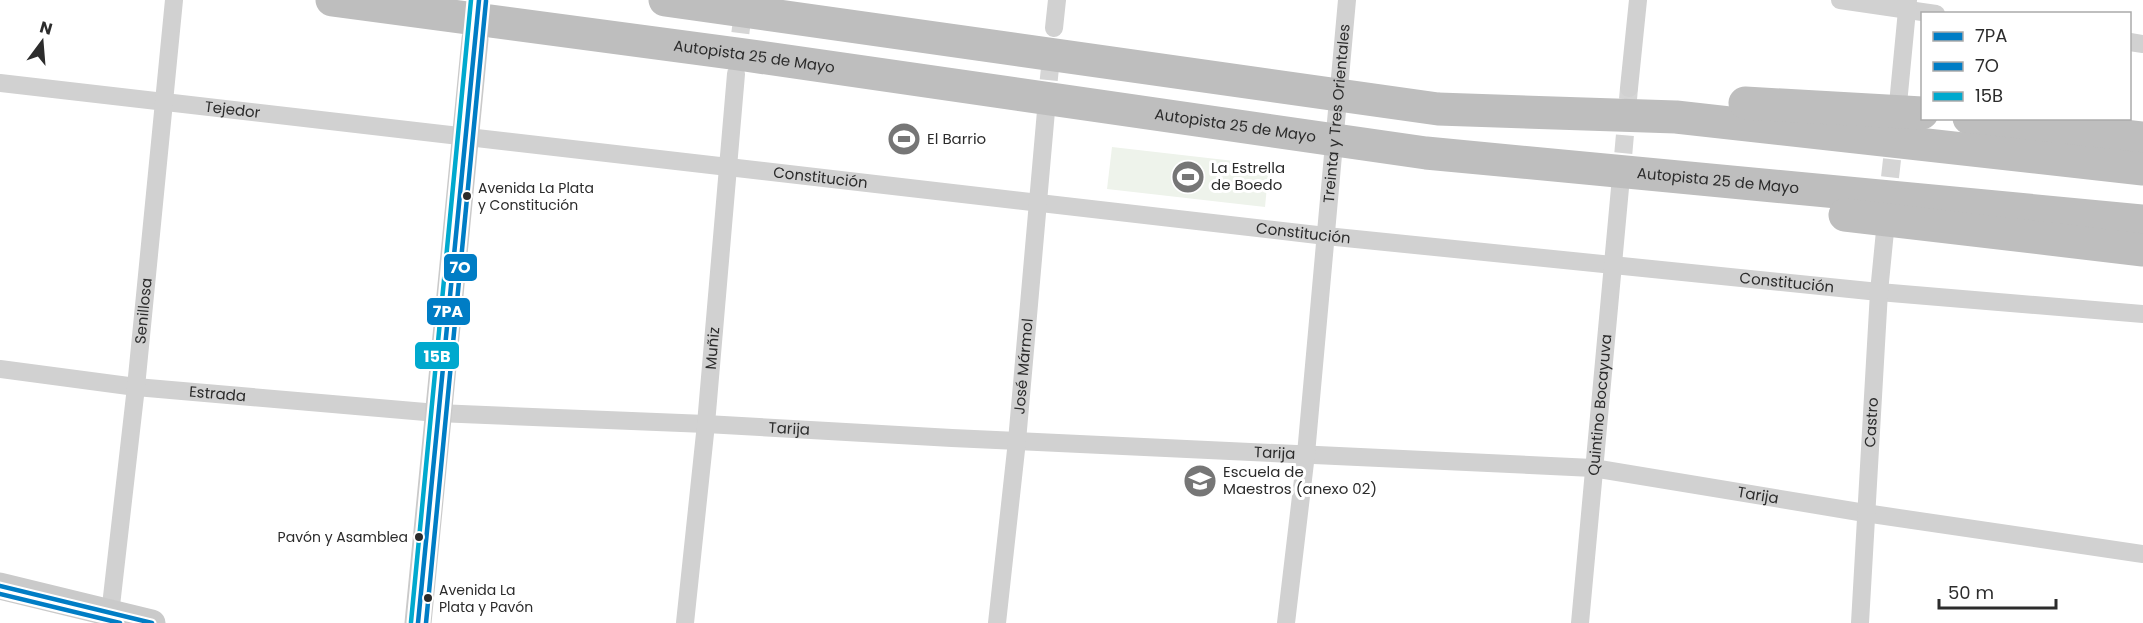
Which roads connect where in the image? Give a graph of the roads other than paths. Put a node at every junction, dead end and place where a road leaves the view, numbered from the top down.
1 (174, 0) edge
2 (332, 0) edge
3 (665, 0) edge
4 (1057, 0) edge
5 (1347, 0) edge
6 (1638, 0) edge
7 (1840, 0) edge
8 (1907, 5) edge
9 (1930, 12) edge
10 (1054, 28) tunnel mouth
11 (475, 39) dead end
12 (736, 74) tunnel mouth
13 (0, 83) edge
14 (1629, 88) tunnel mouth
15 (165, 101) junction
16 (1910, 109) edge
17 (1046, 111) tunnel mouth
18 (1676, 117) junction
19 (1986, 120) edge
20 (466, 137) junction
21 (2143, 138) edge
22 (1515, 162) junction
23 (726, 166) junction
24 (2143, 168) edge
25 (1620, 188) tunnel mouth
26 (1036, 202) junction
27 (1886, 220) tunnel mouth
28 (2143, 221) edge
29 (1326, 236) junction
30 (2143, 250) edge
31 (1613, 265) junction
32 (1879, 292) junction
33 (2143, 314) edge
34 (0, 369) edge
35 (136, 387) junction
36 (437, 413) junction
37 (706, 424) junction
38 (1017, 441) junction
39 (1306, 454) junction
40 (1593, 468) junction
41 (1865, 513) junction
42 (2143, 554) edge
43 (0, 586) edge
44 (109, 618) edge
45 (152, 623) edge
46 (418, 623) edge
47 (685, 623) edge
48 (998, 623) edge
49 (1286, 623) edge
50 (1580, 623) edge
51 (1860, 623) edge

1 - 15 street, Senillosa
2 - 22 highway, Autopista 25 de Mayo, bridge
3 - 18 highway, bridge
4 - 10 street
5 - 29 street, Treinta y Tres Orientales
6 - 14 street
7 - 8 street
8 - 9 street
8 - 16 street
11 - 20 main road
12 - 23 street, Muñiz
13 - 15 street, Tejedor
15 - 20 street, Tejedor
15 - 35 street, Senillosa
16 - 18 highway, bridge
17 - 26 street, José Mármol
18 - 24 highway, bridge
19 - 21 highway
20 - 23 street, Constitución
20 - 36 main road
22 - 28 highway, Autopista 25 de Mayo, bridge
22 - 30 highway, bridge
23 - 26 street, Constitución
23 - 37 street, Muñiz
25 - 31 street, Quintino Bocayuva
26 - 29 street, Constitución
26 - 38 street, José Mármol
27 - 32 street, Castro
29 - 31 street, Constitución
29 - 39 street, Treinta y Tres Orientales
31 - 32 street, Constitución
31 - 40 street, Quintino Bocayuva
32 - 33 street, Constitución
32 - 41 street, Castro
34 - 35 street, Estrada
35 - 36 street, Estrada
35 - 44 street, Senillosa
36 - 37 street, Tarija
36 - 46 main road
37 - 38 street, Tarija
37 - 47 street, Muñiz
38 - 39 street, Tarija
38 - 48 street, José Mármol
39 - 40 street, Tarija
39 - 49 street, Treinta y Tres Orientales
40 - 41 street, Tarija
40 - 50 street, Quintino Bocayuva
41 - 42 street, Tarija
41 - 51 street, Castro
43 - 44 main road
44 - 45 main road

